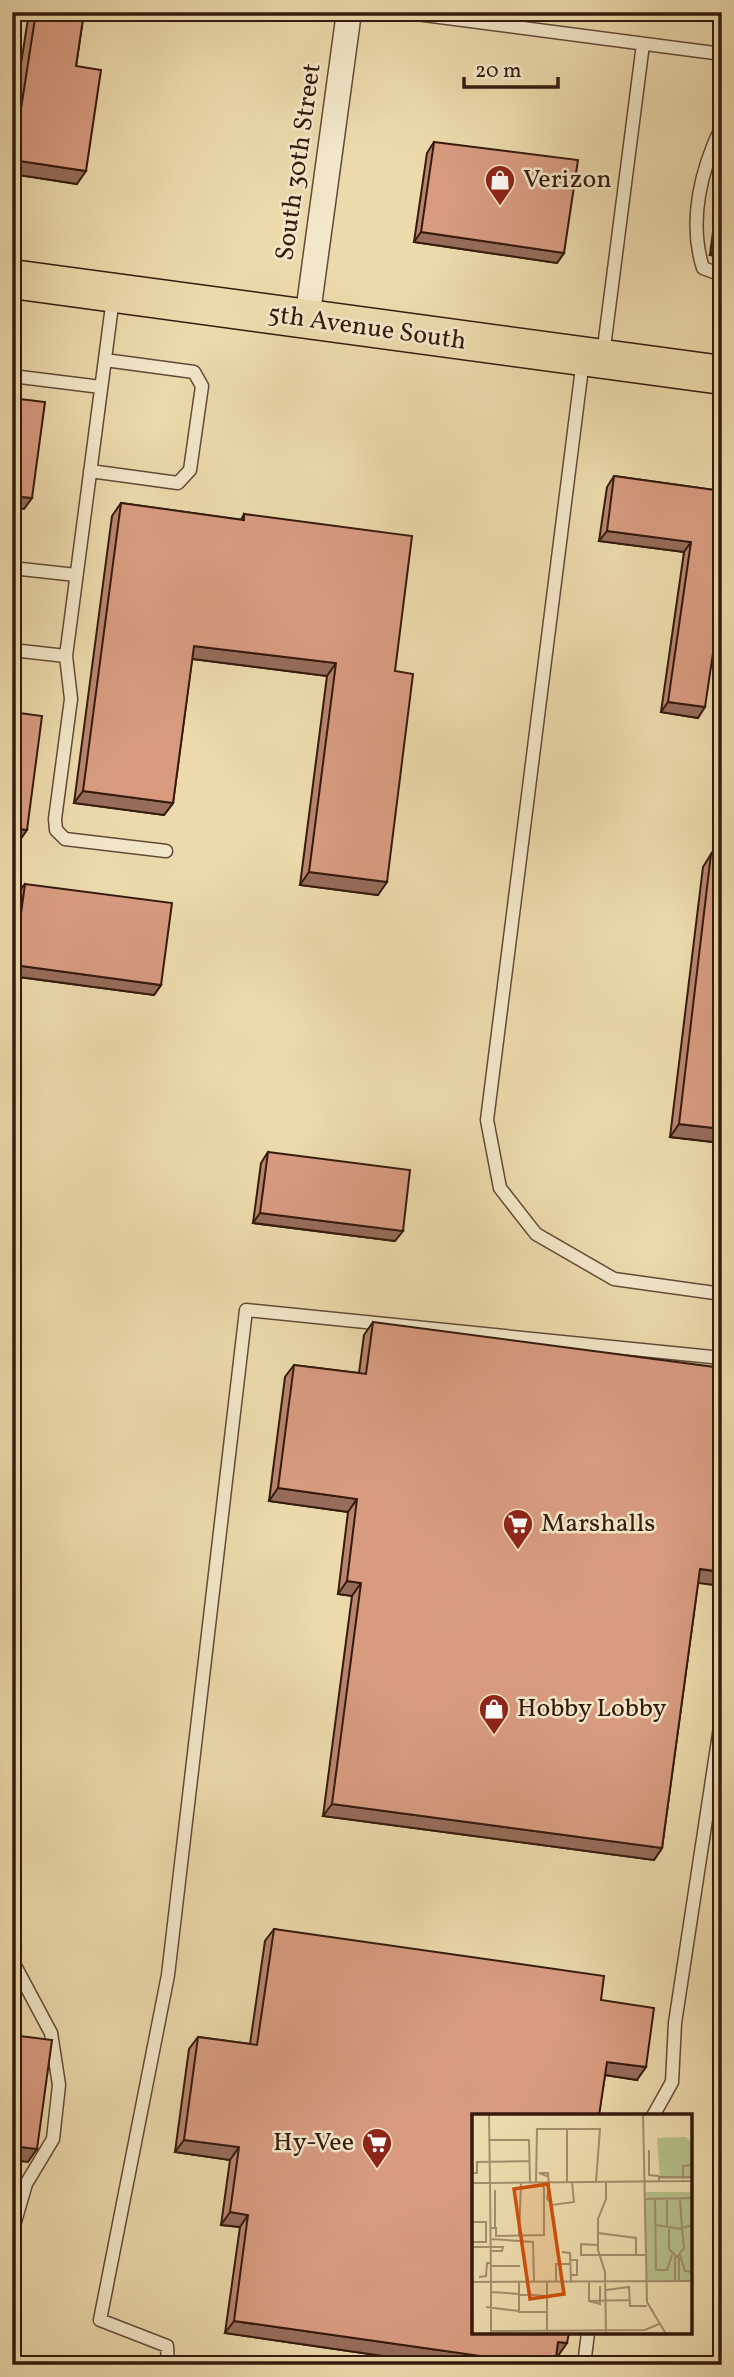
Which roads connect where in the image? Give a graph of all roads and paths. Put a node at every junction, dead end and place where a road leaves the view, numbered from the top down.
1 (349, 12) edge
2 (401, 12) edge
3 (643, 44) junction
4 (722, 54) edge
5 (722, 126) edge
6 (722, 275) edge
7 (12, 279) edge
8 (114, 293) junction
9 (307, 320) junction
10 (593, 358) junction
11 (105, 360) junction
12 (722, 375) edge
13 (12, 376) edge
14 (101, 387) junction
15 (90, 471) junction
16 (12, 568) edge
17 (76, 575) junction
18 (12, 650) edge
19 (66, 656) junction
20 (166, 851) dead end
21 (722, 1293) edge
22 (722, 1358) edge
23 (722, 1714) edge
24 (12, 1960) edge
25 (654, 2114) edge
26 (12, 2232) edge
27 (588, 2335) edge
28 (168, 2365) edge
29 (583, 2365) edge

1 - 9 street, South 30th Street
2 - 3 lane
3 - 4 lane
3 - 10 lane
5 - 6 lane
7 - 8 main road, 5th Avenue South
8 - 9 main road, 5th Avenue South
8 - 11 lane
9 - 10 main road, 5th Avenue South
10 - 12 main road, 5th Avenue South
10 - 21 lane
11 - 14 lane
11 - 15 lane
13 - 14 lane
14 - 15 lane
15 - 17 lane
16 - 17 lane
17 - 19 lane
18 - 19 lane
19 - 20 lane
22 - 28 lane
23 - 25 lane
24 - 26 lane
27 - 29 lane

